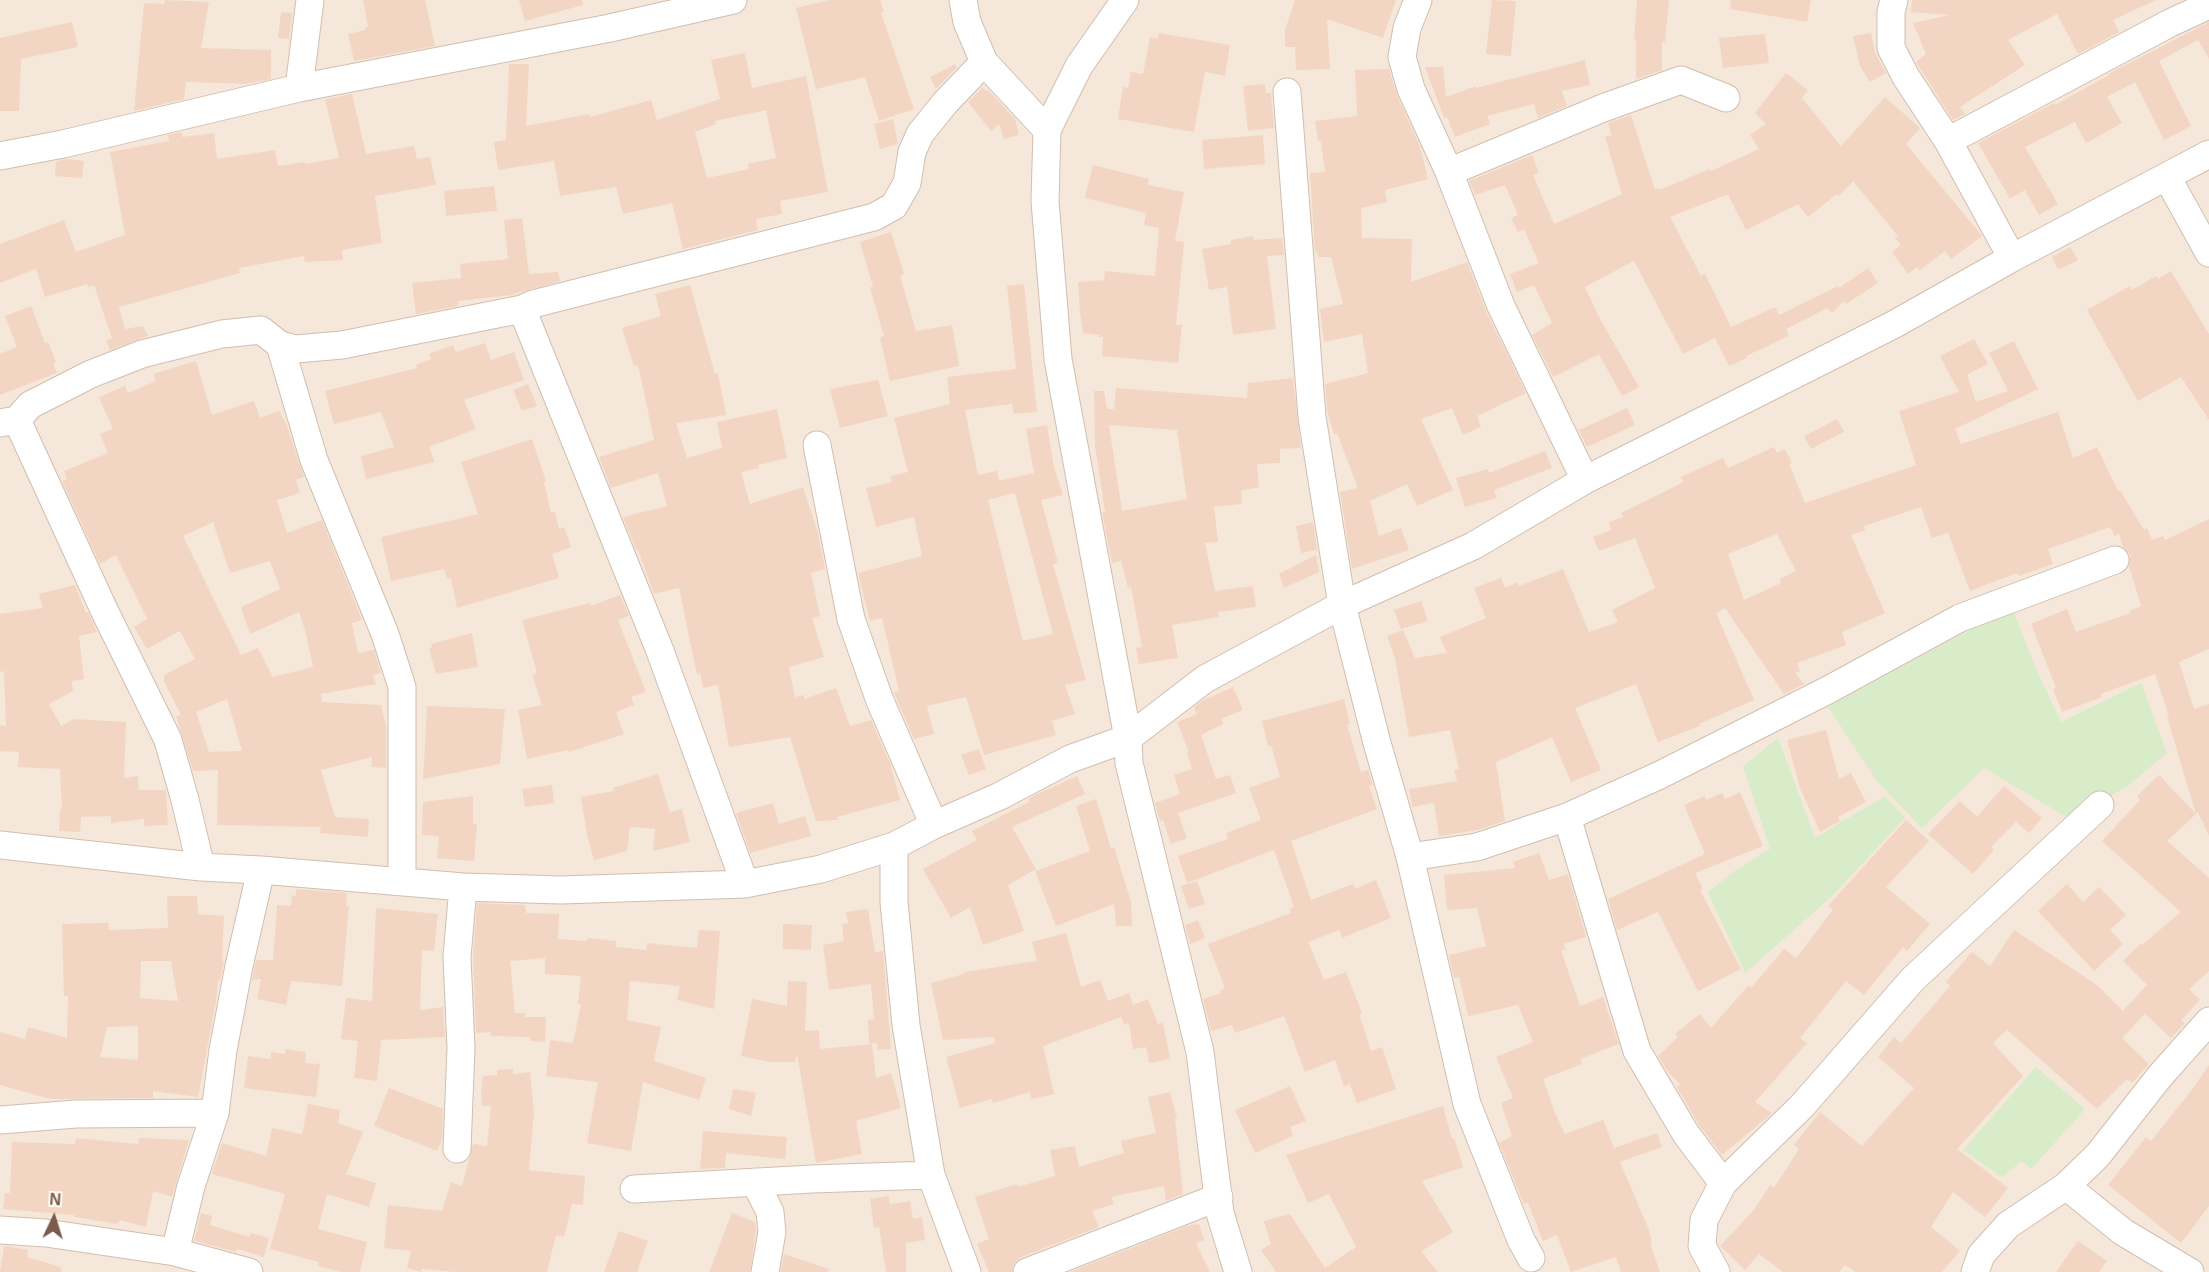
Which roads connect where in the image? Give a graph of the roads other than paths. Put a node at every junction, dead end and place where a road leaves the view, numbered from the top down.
1 (310, 0) edge
2 (734, 0) edge
3 (963, 0) edge
4 (1125, 0) edge
5 (1418, 0) edge
6 (1894, 0) edge
7 (2209, 5) edge
8 (984, 62) junction
9 (299, 88) junction
10 (1287, 93) dead end
11 (1726, 98) dead end
12 (1047, 130) junction
13 (1948, 141) junction
14 (2209, 154) edge
15 (0, 156) edge
16 (1449, 172) junction
17 (2167, 177) junction
18 (2209, 253) edge
19 (2012, 258) junction
20 (522, 309) junction
21 (280, 345) junction
22 (8, 421) edge
23 (818, 445) dead end
24 (1585, 480) junction
25 (2115, 560) dead end
26 (1342, 605) junction
27 (1128, 738) junction
28 (2100, 805) dead end
29 (1567, 818) junction
30 (934, 825) junction
31 (0, 845) edge
32 (894, 846) junction
33 (1410, 857) junction
34 (201, 867) junction
35 (261, 870) junction
36 (402, 882) junction
37 (745, 884) junction
38 (463, 887) junction
39 (2209, 1021) edge
40 (215, 1113) junction
41 (0, 1120) edge
42 (457, 1149) dead end
43 (930, 1175) junction
44 (755, 1182) junction
45 (1723, 1183) junction
46 (2066, 1186) junction
47 (634, 1189) dead end
48 (1219, 1197) junction
49 (0, 1230) edge
50 (175, 1252) junction
51 (1531, 1258) dead end
52 (236, 1270) edge
53 (765, 1272) edge
54 (967, 1272) edge
55 (1027, 1272) edge
56 (1238, 1272) edge
57 (1716, 1272) edge
58 (1975, 1272) edge
59 (2190, 1272) edge

1 - 9 street
2 - 9 street
3 - 8 street
4 - 12 street
5 - 16 street
6 - 13 street
7 - 13 street
8 - 12 street
8 - 20 street
9 - 15 street
10 - 26 street
11 - 16 street
12 - 27 street
13 - 19 street
14 - 17 street
16 - 24 street
17 - 18 street
17 - 19 street
19 - 24 street
20 - 21 street
20 - 37 street
21 - 22 street
21 - 36 street
22 - 34 street
23 - 30 street
24 - 26 street
25 - 29 street
26 - 27 street
26 - 33 street
27 - 30 street
27 - 48 street
28 - 45 street
29 - 33 street
29 - 45 street
30 - 32 street
31 - 34 street
32 - 37 street
32 - 43 street
33 - 51 street
34 - 35 street
35 - 36 street
35 - 40 street
36 - 38 street
37 - 38 street
38 - 42 street
39 - 46 street
40 - 41 street
40 - 50 street
43 - 44 street
43 - 54 street
44 - 47 street
44 - 53 street
45 - 57 street
46 - 58 street
46 - 59 street
48 - 55 street
48 - 56 street
49 - 50 street
50 - 52 street

